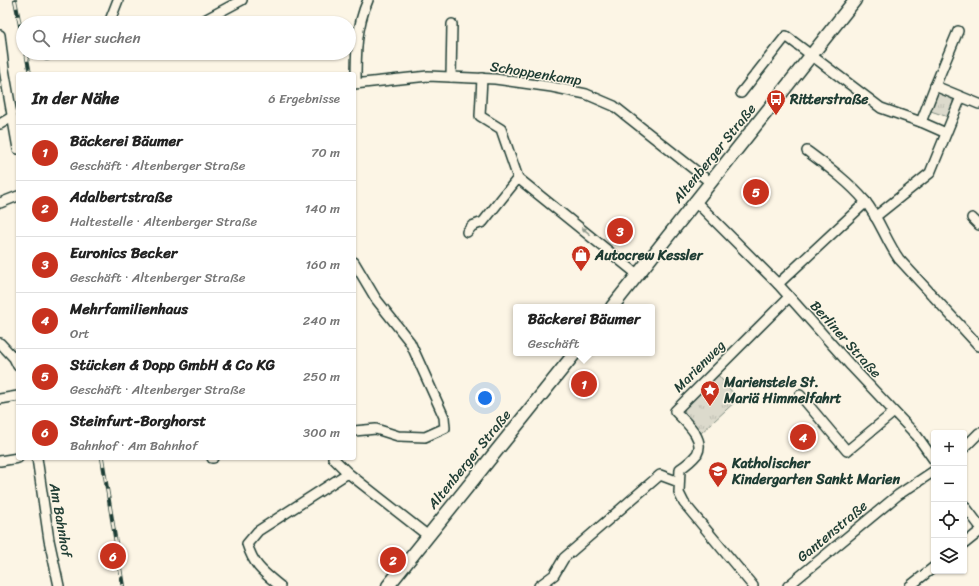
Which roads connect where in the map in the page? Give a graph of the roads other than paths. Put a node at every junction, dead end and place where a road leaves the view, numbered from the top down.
1 (118, 0) edge
2 (242, 0) edge
3 (368, 0) edge
4 (855, 0) edge
5 (112, 16) edge
6 (212, 16) edge
7 (452, 24) dead end
8 (958, 31) dead end
9 (0, 35) edge
10 (356, 41) edge
11 (811, 55) junction
12 (356, 60) edge
13 (355, 72) edge
14 (451, 77) junction
15 (482, 78) junction
16 (356, 83) edge
17 (935, 86) junction
18 (741, 93) dead end
19 (961, 97) junction
20 (979, 104) edge
21 (12, 117) junction
22 (921, 122) junction
23 (0, 124) edge
24 (946, 133) junction
25 (16, 138) edge
26 (807, 151) dead end
27 (518, 178) junction
28 (710, 182) junction
29 (16, 197) edge
30 (695, 201) junction
31 (866, 202) junction
32 (0, 203) edge
33 (875, 217) junction
34 (972, 218) dead end
35 (979, 225) edge
36 (467, 232) dead end
37 (356, 265) edge
38 (637, 274) junction
39 (778, 284) junction
40 (789, 297) junction
41 (614, 304) edge
42 (0, 343) edge
43 (979, 346) edge
44 (573, 356) edge
45 (16, 362) edge
46 (800, 395) dead end
47 (16, 396) edge
48 (0, 399) edge
49 (894, 412) junction
50 (356, 431) edge
51 (979, 432) edge
52 (967, 445) edge
53 (931, 456) edge
54 (16, 458) edge
55 (37, 460) edge
56 (335, 460) edge
57 (0, 461) edge
58 (348, 473) junction
59 (931, 473) edge
60 (679, 482) junction
61 (967, 509) edge
62 (979, 525) edge
63 (979, 532) edge
64 (427, 535) junction
65 (967, 542) edge
66 (931, 569) edge
67 (59, 586) edge
68 (280, 586) edge
69 (388, 586) edge
70 (539, 586) edge
71 (753, 586) edge
72 (788, 586) edge
73 (910, 586) edge

1 - 5 street
2 - 6 street
3 - 10 street
4 - 11 main road, Altenberger Straße
7 - 14 street
8 - 17 street
9 - 21 street
11 - 18 street
11 - 22 street
11 - 28 main road, Altenberger Straße
12 - 13 street
14 - 15 street, Schoppenkamp
14 - 16 street, Schoppenkamp
15 - 27 street
15 - 28 street, Schoppenkamp
17 - 19 street
17 - 22 street
19 - 20 street
19 - 24 street
21 - 23 street
21 - 25 street
22 - 24 street
24 - 33 street
26 - 31 street
27 - 36 street
38 -> 27 street
28 - 30 main road, Altenberger Straße
29 - 32 street
30 - 38 main road, Altenberger Straße
30 - 39 street, Berliner Straße
31 - 33 street
31 - 39 street
33 - 43 street
34 - 35 street
37 - 50 street
38 - 41 main road, Altenberger Straße
39 - 40 street, Berliner Straße
40 - 49 street, Berliner Straße
40 - 60 street, Marienweg
42 - 45 street
44 - 64 main road, Altenberger Straße
46 - 49 street
47 - 48 street
49 - 53 street, Berliner Straße
51 - 52 street
54 - 57 street
55 - 67 street, Am Bahnhof
56 - 58 street
58 - 64 street
58 - 68 street
59 - 72 street, Gantenstraße
60 - 70 street
60 - 71 street
61 - 62 street
63 - 65 street
64 - 69 main road, Altenberger Straße
66 - 73 street

